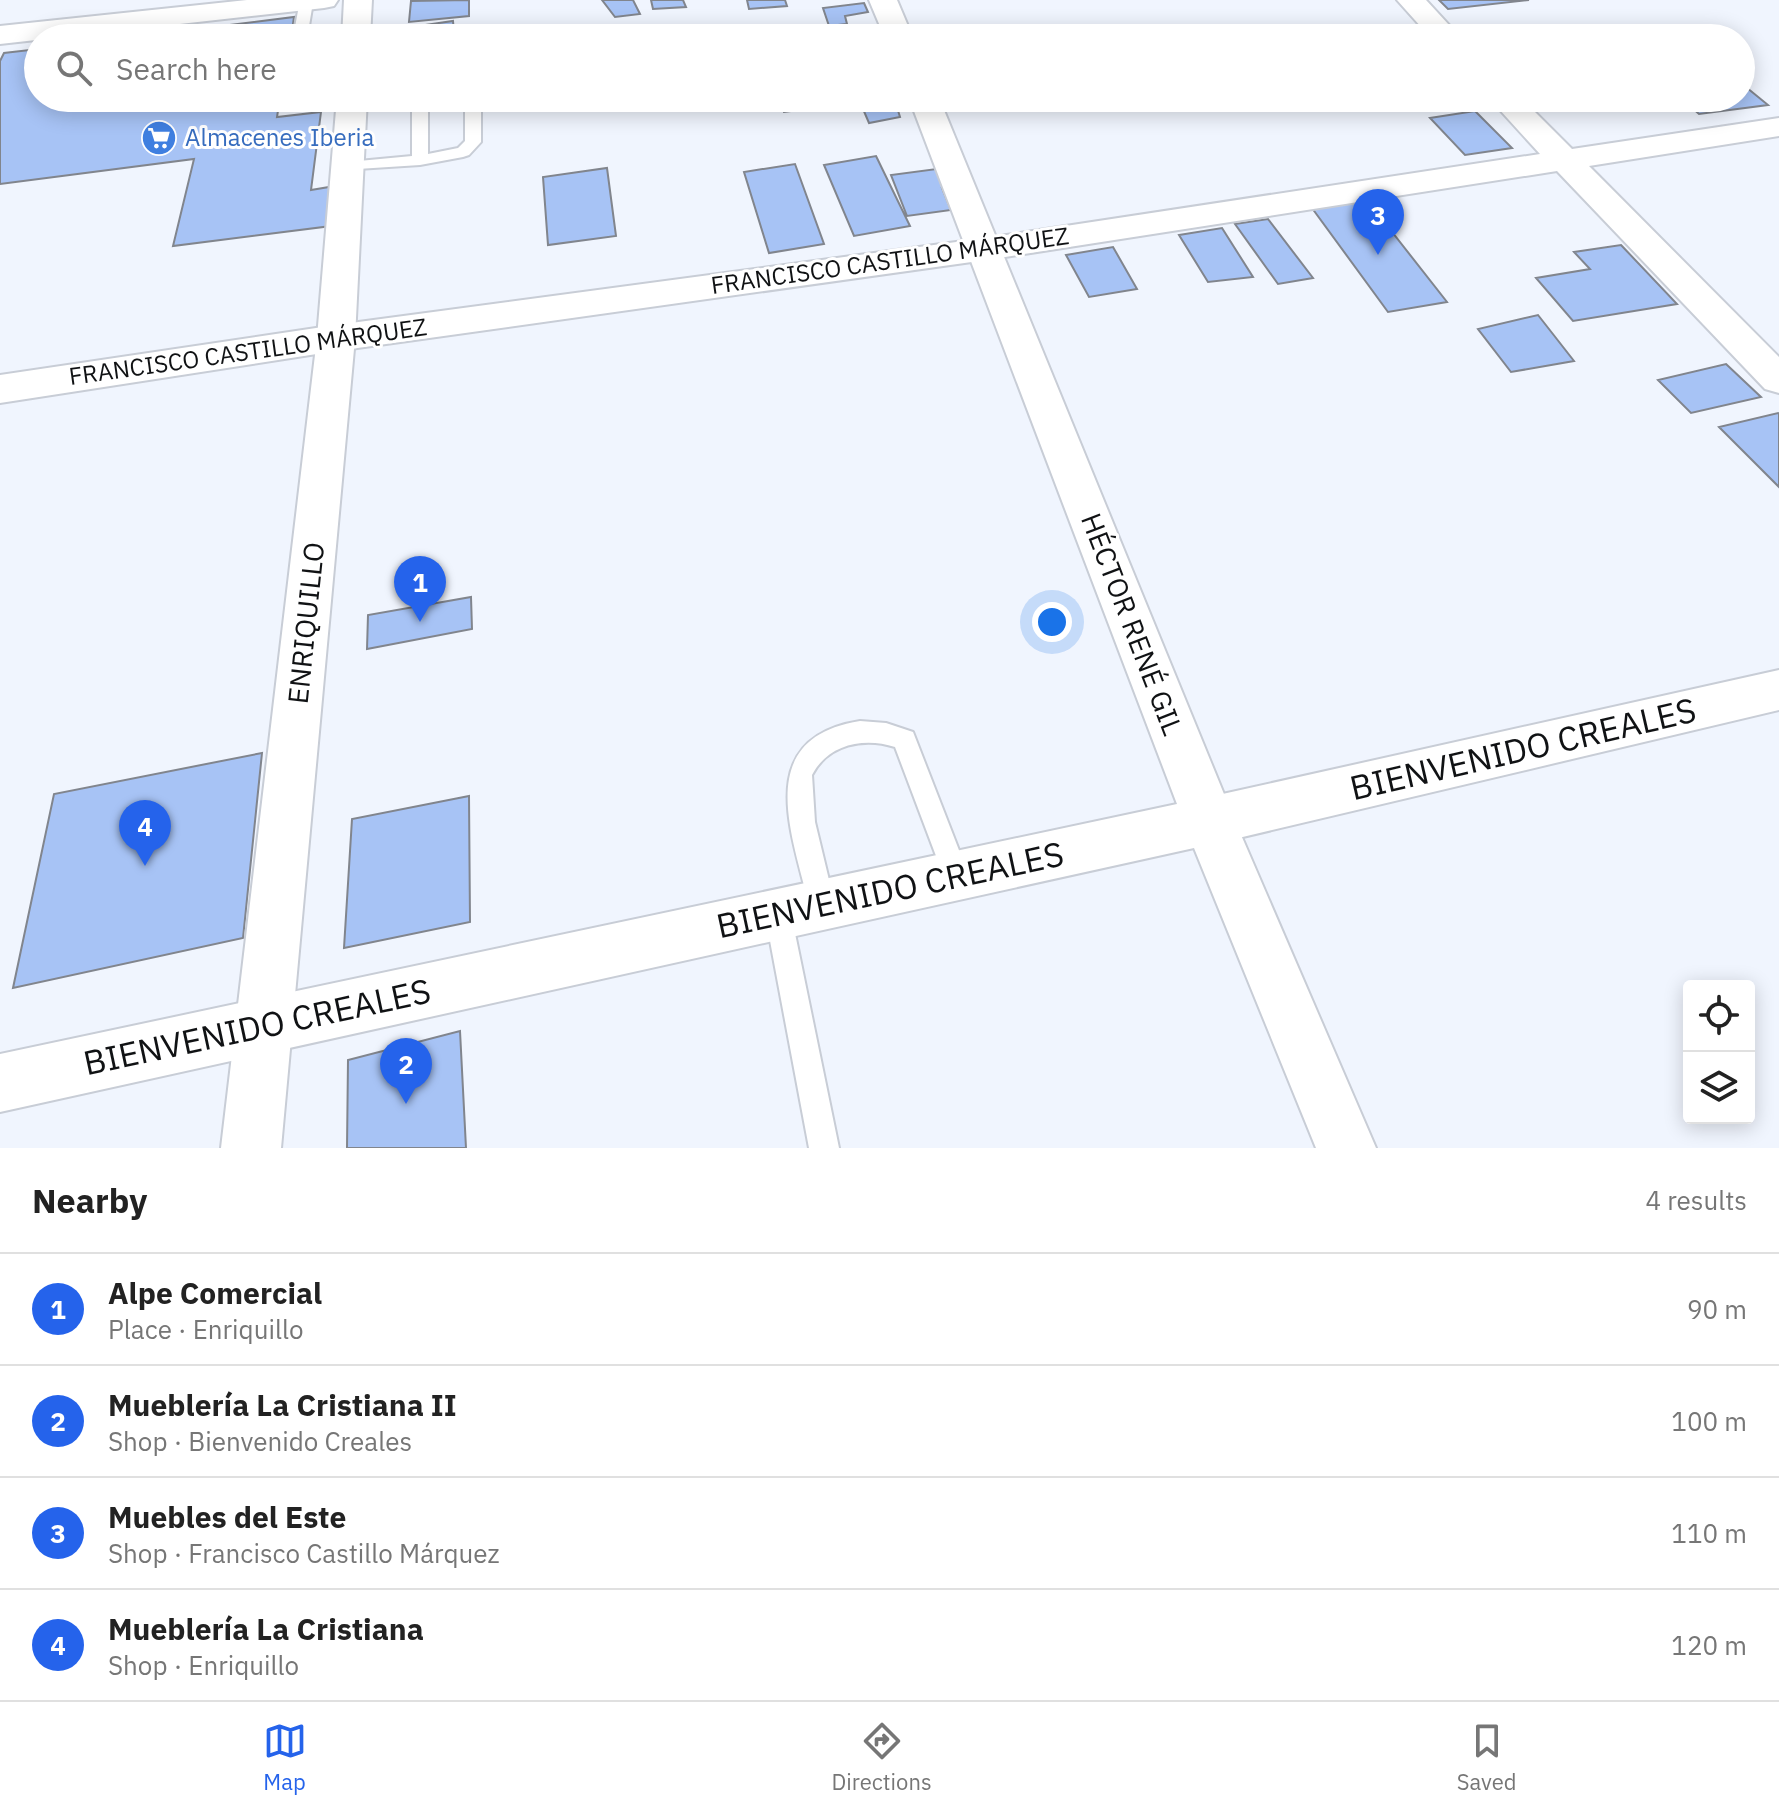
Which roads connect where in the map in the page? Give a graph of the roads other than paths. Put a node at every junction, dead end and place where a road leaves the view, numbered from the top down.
1 (358, 0) edge
2 (883, 0) edge
3 (1411, 0) edge
4 (315, 1) edge
5 (102, 24) edge
6 (306, 24) edge
7 (357, 24) edge
8 (893, 24) edge
9 (1434, 24) edge
10 (24, 32) edge
11 (0, 35) edge
12 (351, 112) edge
13 (420, 112) edge
14 (473, 112) edge
15 (930, 112) edge
16 (1517, 112) edge
17 (1779, 127) edge
18 (1562, 159) junction
19 (420, 160) junction
20 (348, 167) junction
21 (986, 249) junction
22 (336, 338) junction
23 (1779, 380) edge
24 (0, 389) edge
25 (1779, 690) edge
26 (1209, 821) junction
27 (956, 876) junction
28 (800, 910) junction
29 (264, 1026) junction
30 (0, 1083) edge
31 (251, 1148) edge
32 (824, 1148) edge
33 (1346, 1148) edge

1 - 7 street
2 - 8 street
3 - 9 street
4 - 5 street
4 - 6 lane
10 - 11 street
12 - 20 street, ENRIQUILLO
13 - 19 lane
14 - 19 lane
15 - 21 street, HÉCTOR RENÉ GIL
16 - 18 street
17 - 18 street, FRANCISCO CASTILLO MÁRQUEZ
18 - 21 street, FRANCISCO CASTILLO MÁRQUEZ
18 - 23 street
19 - 20 lane
20 - 22 street, ENRIQUILLO
21 - 22 street, FRANCISCO CASTILLO MÁRQUEZ
21 - 26 street, HÉCTOR RENÉ GIL
22 - 24 street, FRANCISCO CASTILLO MÁRQUEZ
22 - 29 street, ENRIQUILLO
25 - 26 street, BIENVENIDO CREALES
26 - 27 street, BIENVENIDO CREALES
26 - 33 street, HÉCTOR RENÉ GIL
27 - 28 street, BIENVENIDO CREALES
27 - 28 lane
28 - 29 street, BIENVENIDO CREALES
28 - 32 lane
29 - 30 street, BIENVENIDO CREALES
29 - 31 street, ENRIQUILLO

